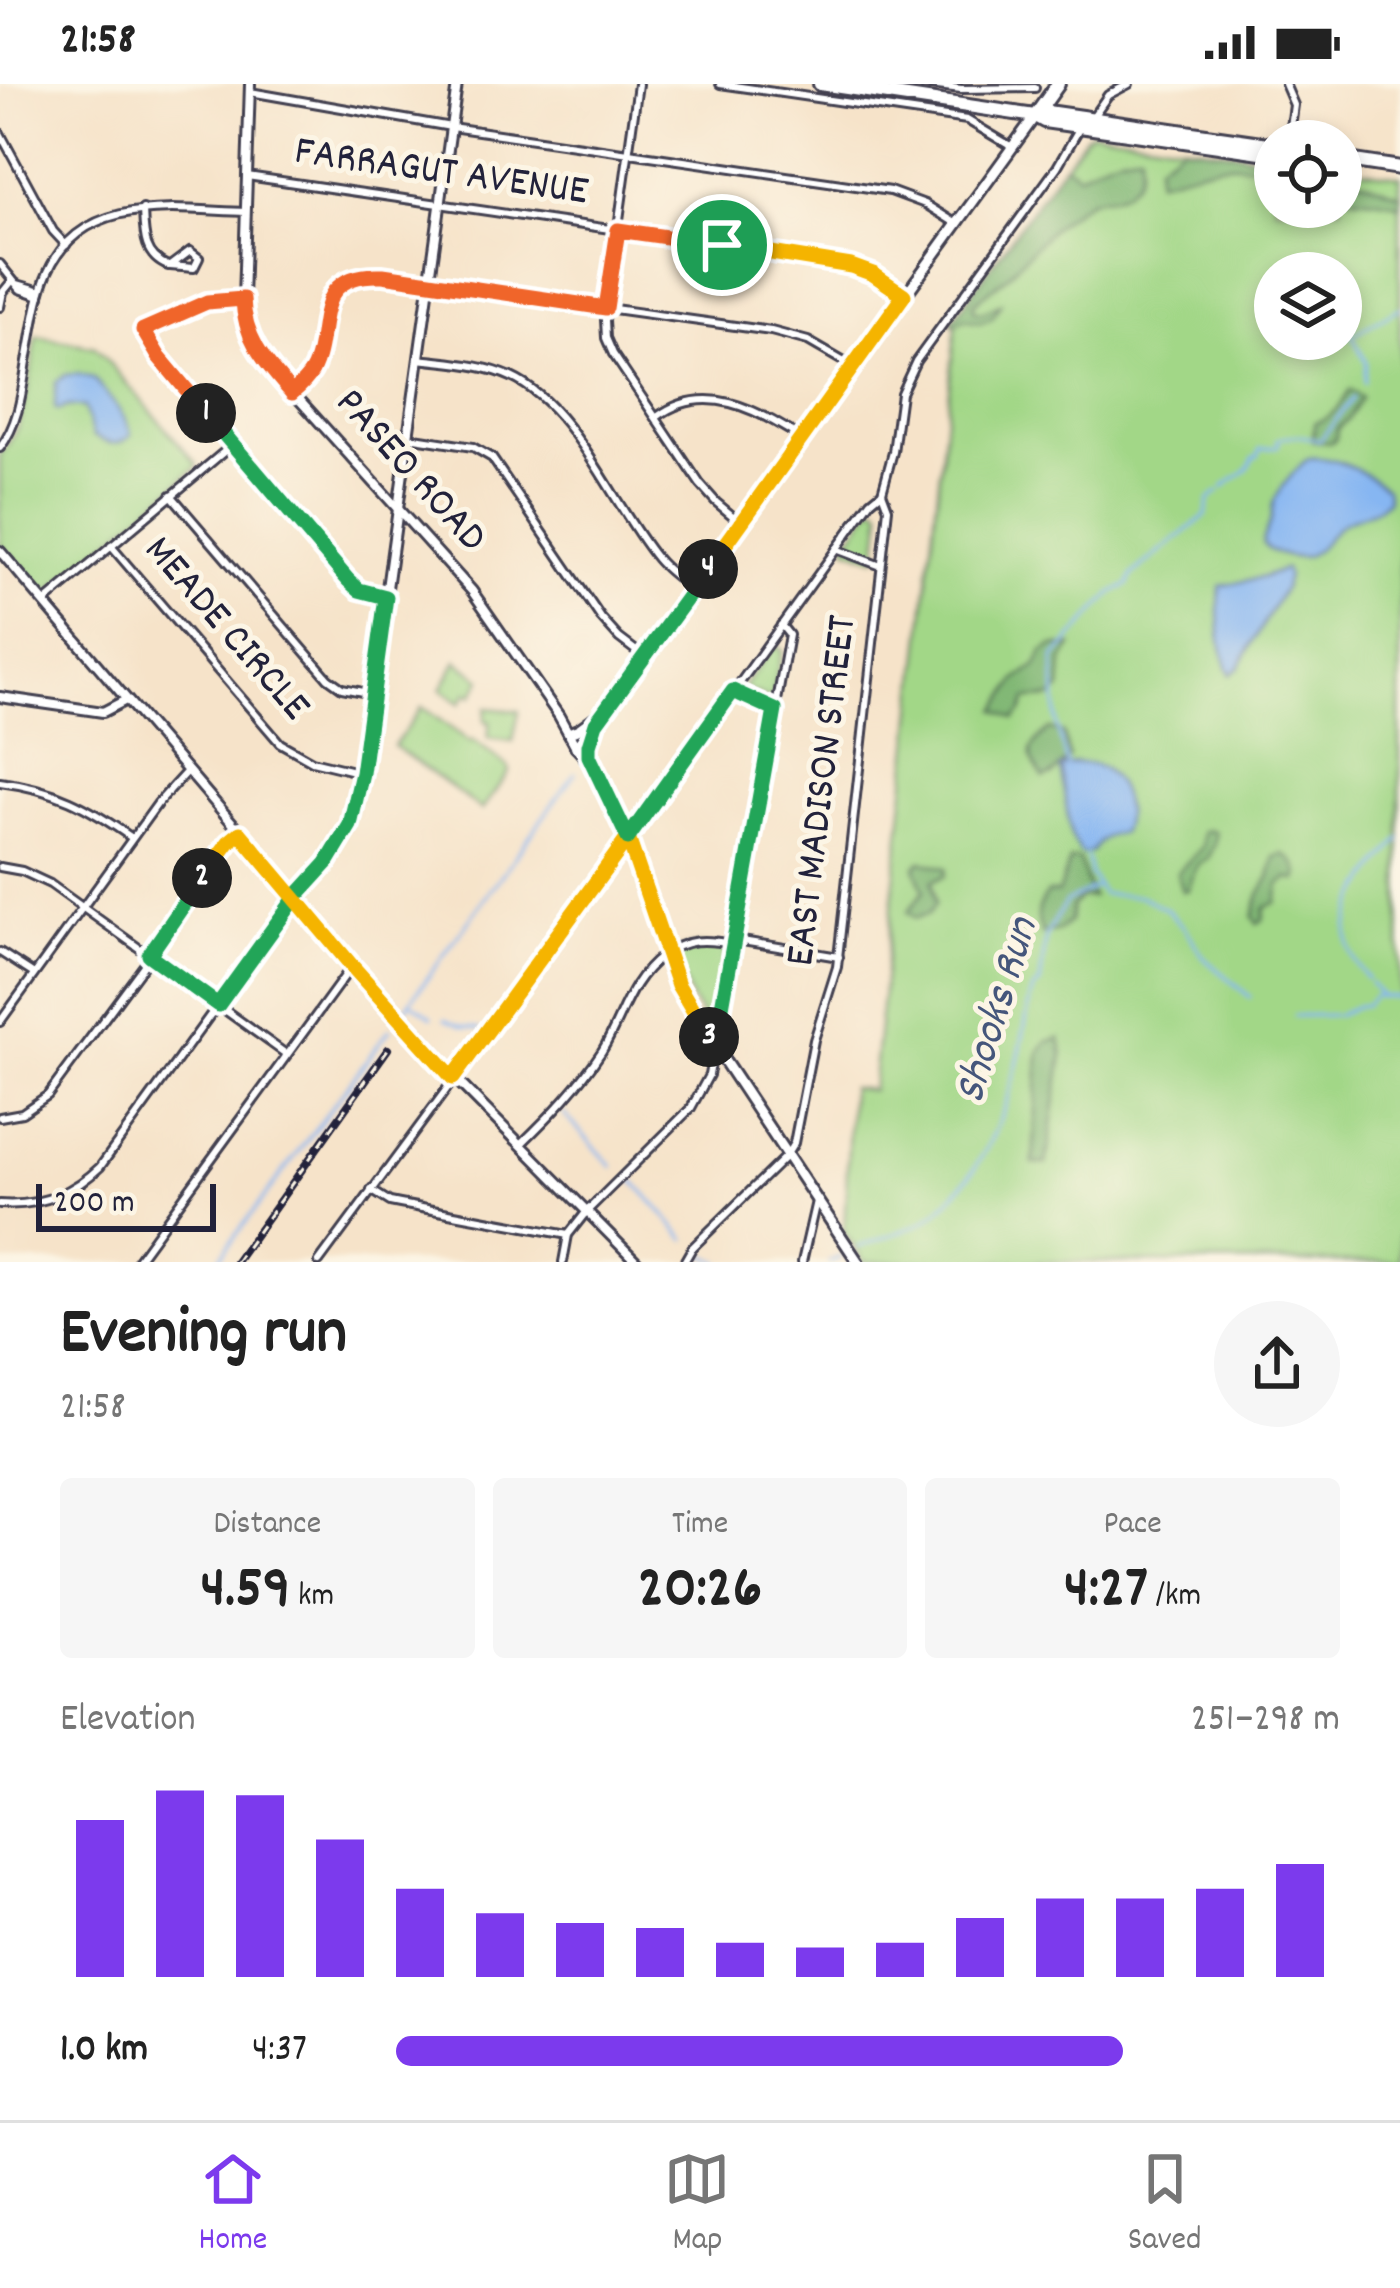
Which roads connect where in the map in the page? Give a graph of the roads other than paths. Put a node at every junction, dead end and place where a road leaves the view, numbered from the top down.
1 (458, 84) edge
2 (638, 84) edge
3 (720, 84) edge
4 (799, 84) edge
5 (820, 84) edge
6 (922, 84) edge
7 (1058, 84) edge
8 (1129, 84) edge
9 (1285, 84) edge
10 (250, 88) edge
11 (1035, 88) dead end
12 (797, 95) junction
13 (1035, 116) junction
14 (1292, 120) edge
15 (1086, 122) junction
16 (451, 128) junction
17 (0, 133) edge
18 (1254, 146) edge
19 (1012, 147) junction
20 (628, 152) junction
21 (1362, 162) edge
22 (1400, 168) edge
23 (247, 176) junction
24 (440, 205) junction
25 (143, 209) junction
26 (245, 212) junction
27 (957, 224) junction
28 (618, 230) junction
29 (66, 245) junction
30 (0, 264) edge
31 (170, 266) dead end
32 (15, 282) junction
33 (430, 282) junction
34 (2, 291) edge
35 (40, 294) junction
36 (904, 295) junction
37 (243, 299) junction
38 (0, 307) edge
39 (606, 308) junction
40 (419, 359) junction
41 (853, 367) junction
42 (292, 393) junction
43 (656, 417) junction
44 (408, 436) junction
45 (801, 439) junction
46 (232, 445) junction
47 (0, 448) edge
48 (881, 492) junction
49 (171, 495) junction
50 (398, 511) junction
51 (741, 523) junction
52 (111, 546) junction
53 (836, 549) junction
54 (0, 551) edge
55 (881, 566) junction
56 (693, 590) junction
57 (386, 597) junction
58 (44, 603) junction
59 (781, 625) junction
60 (644, 657) junction
61 (733, 691) junction
62 (1, 694) edge
63 (373, 694) junction
64 (126, 700) junction
65 (775, 710) junction
66 (604, 712) junction
67 (596, 723) junction
68 (568, 733) junction
69 (576, 747) junction
70 (597, 770) junction
71 (187, 771) junction
72 (362, 773) junction
73 (0, 782) edge
74 (602, 785) junction
75 (240, 833) junction
76 (132, 838) junction
77 (628, 838) junction
78 (0, 867) edge
79 (296, 897) junction
80 (83, 907) junction
81 (734, 942) junction
82 (668, 951) junction
83 (0, 952) edge
84 (149, 955) junction
85 (838, 957) junction
86 (352, 966) junction
87 (34, 974) junction
88 (218, 1005) junction
89 (0, 1022) edge
90 (715, 1046) junction
91 (286, 1054) junction
92 (453, 1078) junction
93 (0, 1118) edge
94 (521, 1144) junction
95 (786, 1156) junction
96 (371, 1190) junction
97 (816, 1201) junction
98 (0, 1204) edge
99 (587, 1211) junction
100 (568, 1235) junction
101 (136, 1262) edge
102 (319, 1262) edge
103 (562, 1262) edge
104 (637, 1262) edge
105 (684, 1262) edge
106 (802, 1262) edge
107 (858, 1262) edge

1 - 16 street
2 - 20 street
3 - 12 street
4 - 12 street
5 - 13 main road
6 - 11 street
7 - 13 main road
8 - 15 street, EAST MADISON STREET
9 - 14 street
10 - 16 street
10 - 23 street, PASEO ROAD
12 - 19 street
13 - 15 main road
13 - 19 main road
15 - 18 main road
15 - 48 street, EAST MADISON STREET
16 - 20 street
16 - 24 street
17 - 29 street
19 - 27 main road
20 - 27 street
20 - 28 street
21 - 22 main road
23 - 24 street, FARRAGUT AVENUE
23 - 26 street, PASEO ROAD
24 - 28 street, FARRAGUT AVENUE
24 - 33 street
25 - 26 street
25 - 29 street
25 - 31 street
26 - 37 street, PASEO ROAD
27 - 36 main road
28 - 36 street, FARRAGUT AVENUE
28 - 39 street
29 - 35 street
30 - 32 street
32 - 34 street
32 - 35 street
33 - 39 street
33 - 40 street
33 - 42 street
34 - 38 street
35 - 47 street
36 - 41 main road
37 - 42 street, PASEO ROAD
37 - 46 street
39 - 41 street
39 - 43 street
40 - 44 street
40 - 56 street
41 - 45 main road
42 - 50 street, PASEO ROAD
43 - 45 street
43 - 51 street
44 - 50 street
44 - 60 street
45 - 51 main road
46 - 49 street
46 - 57 street
48 - 53 street
48 - 55 street, EAST MADISON STREET
49 - 52 street
49 - 63 street
50 - 57 street
50 - 68 street, PASEO ROAD
51 - 56 main road
52 - 58 street
52 - 72 street, MEADE CIRCLE
53 - 55 street, EAST MADISON STREET
53 - 59 street
54 - 58 street
55 - 85 street, EAST MADISON STREET
56 - 60 main road
57 - 63 street
58 - 64 street
59 - 61 street
59 - 65 street
60 - 66 main road
61 - 65 street
61 - 77 street
62 - 64 street
63 - 72 street
64 - 71 street
65 - 81 street
66 - 67 main road
66 - 68 main road
67 - 69 main road
67 - 70 main road
68 - 69 street, PASEO ROAD
69 - 70 main road, PASEO ROAD
69 - 74 main road, PASEO ROAD
70 - 74 main road, PASEO ROAD
71 - 75 street
71 - 76 street
72 - 79 street
73 - 76 street
74 - 77 main road, PASEO ROAD
75 - 79 street
75 - 84 street
76 - 80 street
77 - 82 main road, PASEO ROAD
77 - 92 street
78 - 80 street
79 - 86 street
79 - 88 street
80 - 84 street
80 - 87 street
81 - 82 street
81 - 85 street
81 - 90 street
82 - 90 main road, PASEO ROAD
82 - 94 street
83 - 87 street
84 - 88 street
84 - 93 street
85 - 95 street, EAST MADISON STREET
86 - 91 street
86 - 92 street
87 - 89 street
88 - 91 street
88 - 98 street
90 - 95 main road, PASEO ROAD
90 - 99 street
91 - 101 street
92 - 94 street
92 - 96 street
94 - 99 street
95 - 97 main road, PASEO ROAD
95 - 105 street, EAST MADISON STREET
96 - 100 street
96 - 102 street
97 - 106 street
97 - 107 main road, PASEO ROAD
99 - 100 street
99 - 104 street
100 - 103 street

